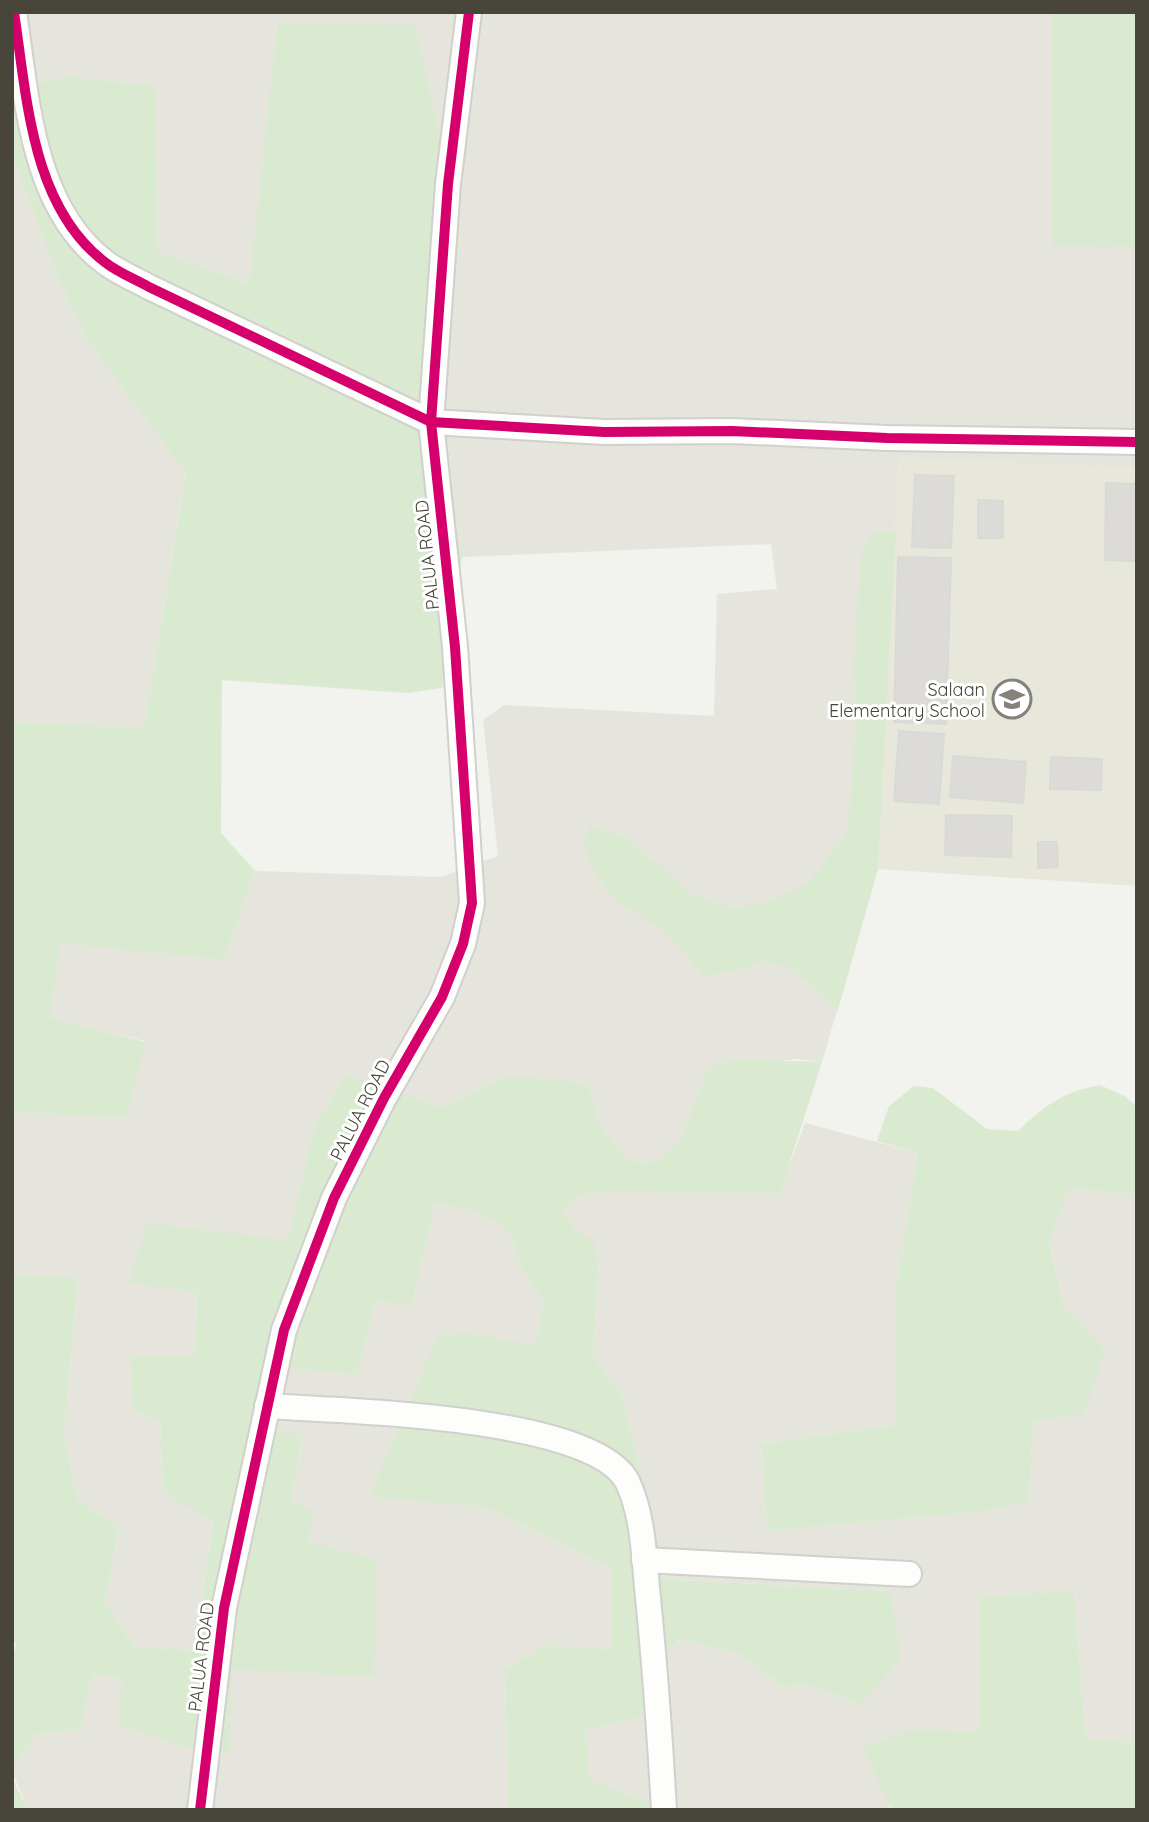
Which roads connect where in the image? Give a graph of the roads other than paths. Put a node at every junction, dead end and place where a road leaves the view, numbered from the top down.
1 (14, 12) edge
2 (469, 12) edge
3 (431, 422) junction
4 (1137, 442) edge
5 (267, 1406) junction
6 (644, 1560) junction
7 (909, 1574) dead end
8 (200, 1810) edge
9 (664, 1810) edge

1 - 3 street
2 - 3 street, PALUA ROAD
3 - 4 street
3 - 5 street, PALUA ROAD
5 - 6 street
5 - 8 street, PALUA ROAD
6 - 7 street
6 - 9 street

